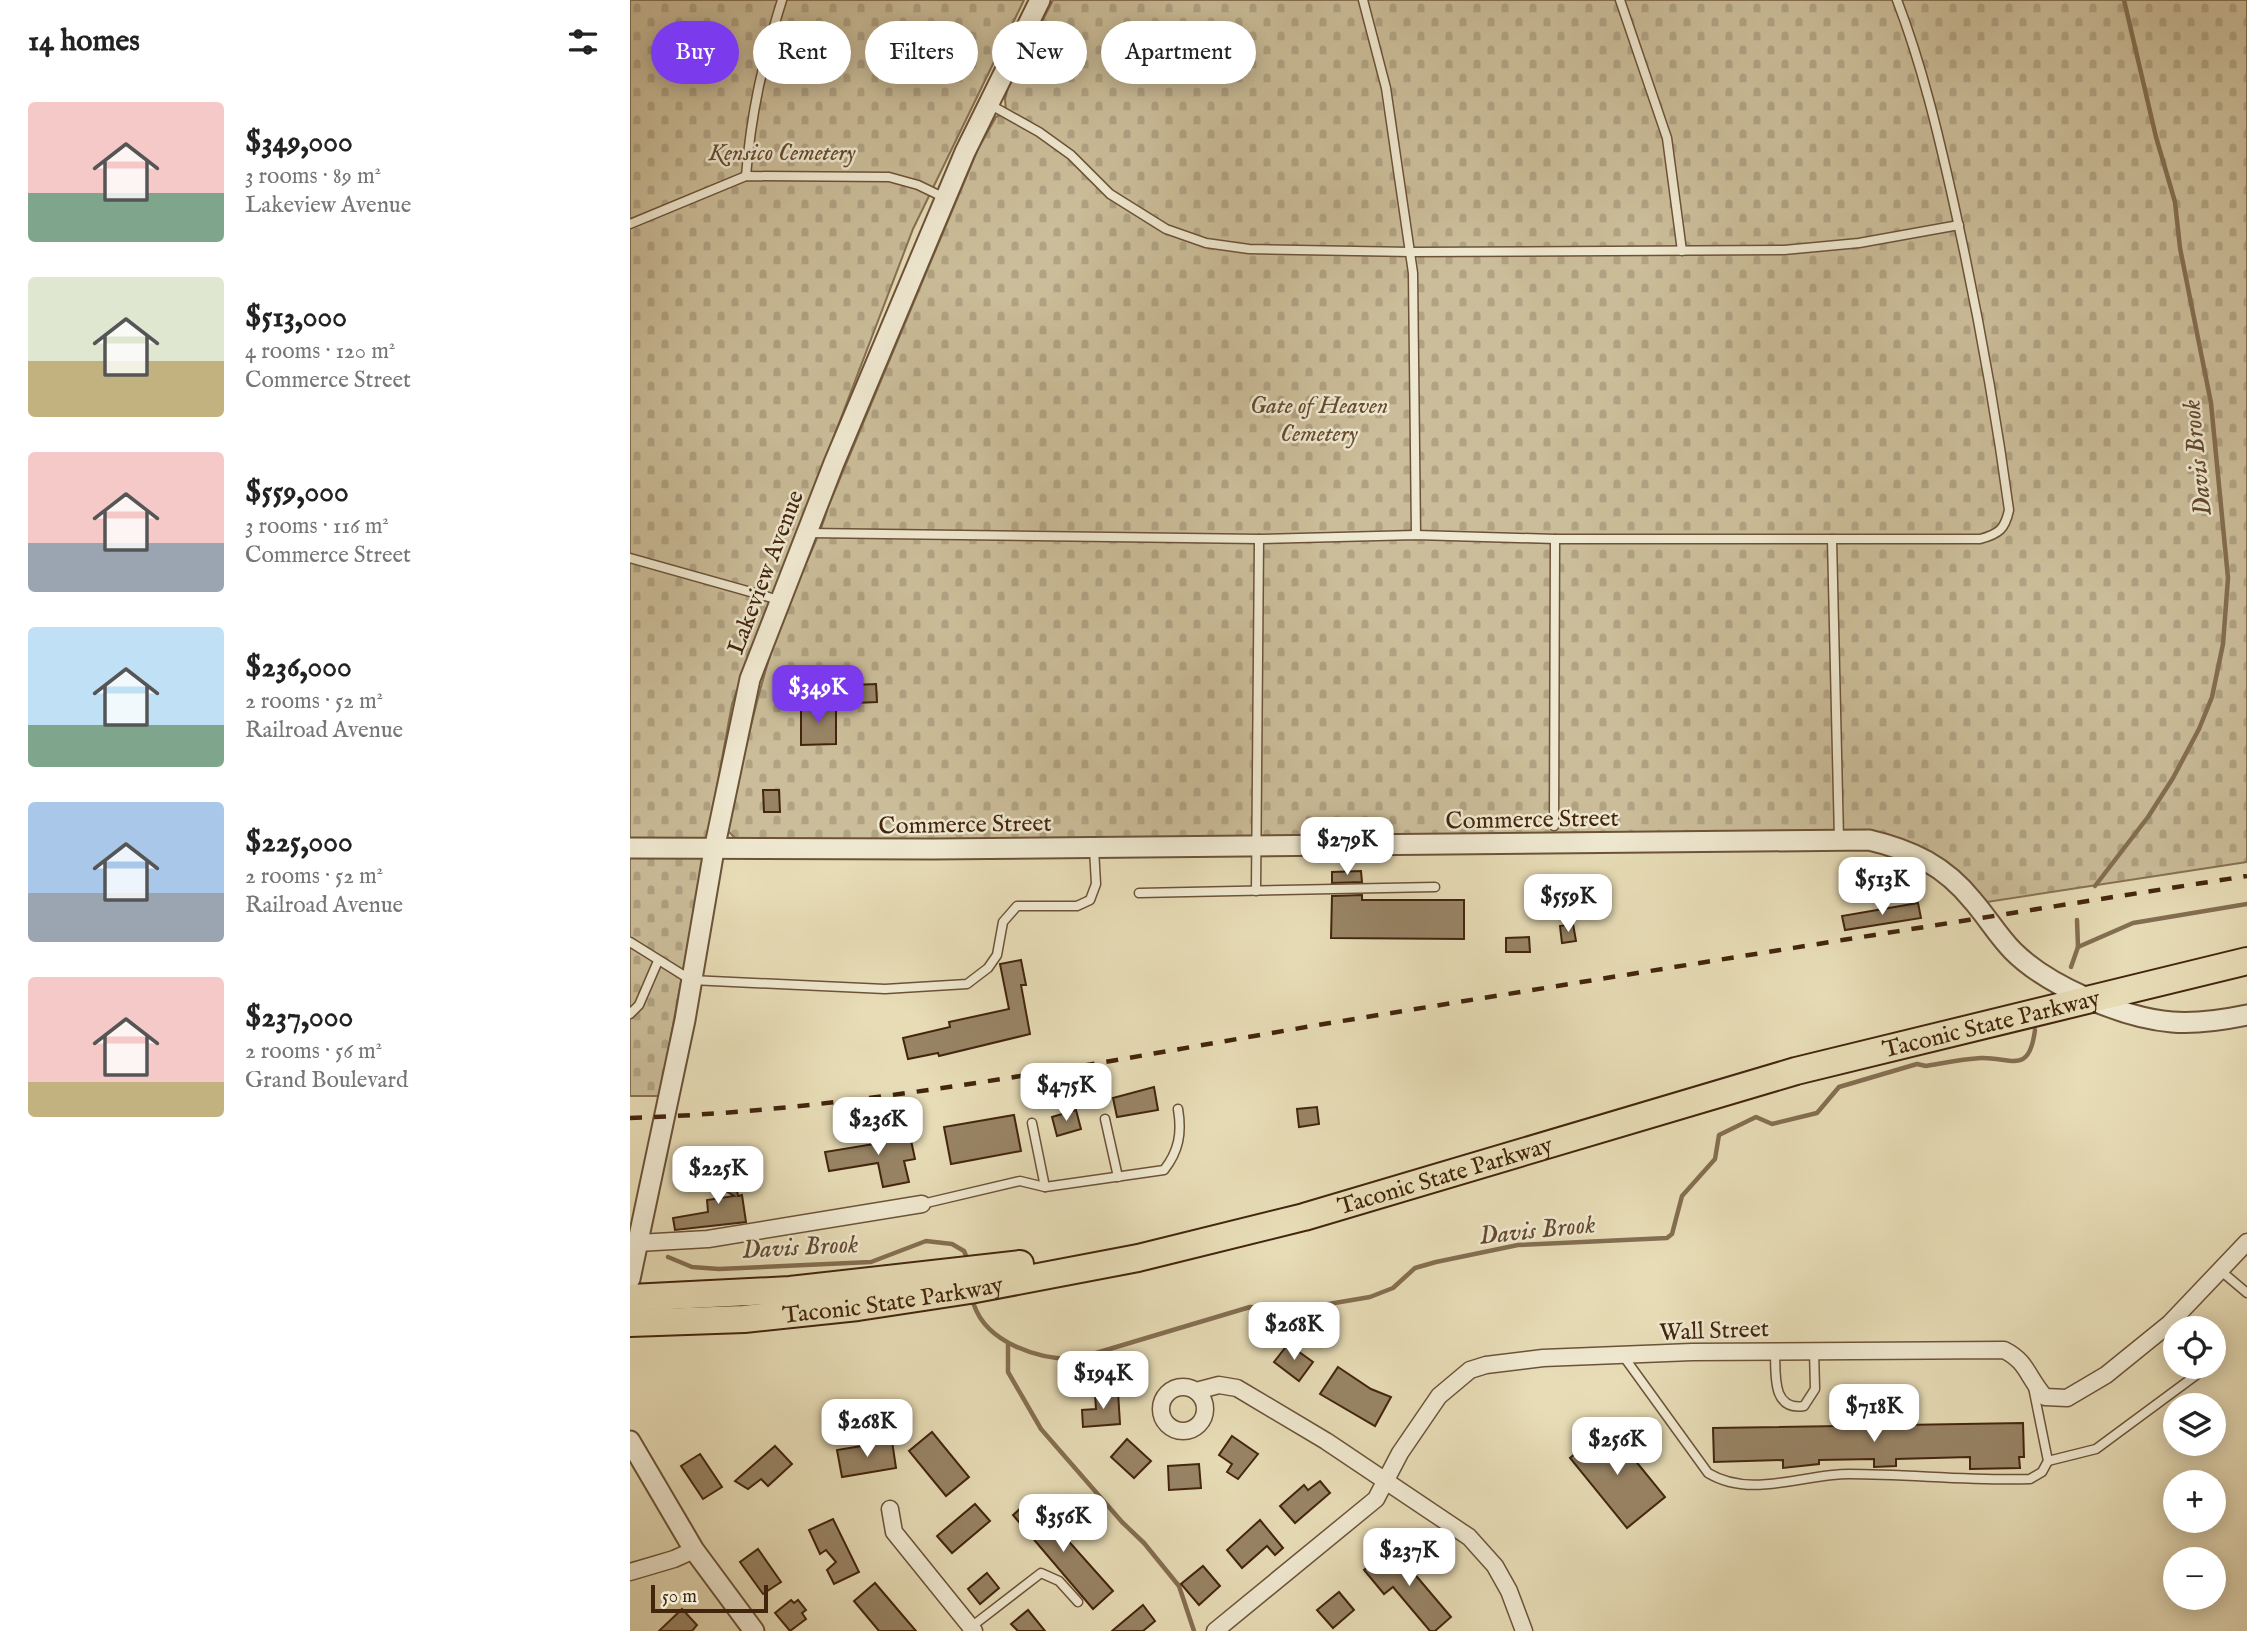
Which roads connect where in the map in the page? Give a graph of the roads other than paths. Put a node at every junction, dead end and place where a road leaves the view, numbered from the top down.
1 (782, 0) edge
2 (1040, 0) edge
3 (1363, 0) edge
4 (1620, 0) edge
5 (1898, 0) edge
6 (987, 103) junction
7 (746, 176) junction
8 (945, 198) junction
9 (630, 224) edge
10 (1959, 225) junction
11 (1682, 251) junction
12 (1411, 252) junction
13 (806, 533) junction
14 (1416, 535) junction
15 (1259, 538) junction
16 (1555, 539) junction
17 (1832, 540) junction
18 (630, 558) edge
19 (779, 600) junction
20 (1555, 826) dead end
21 (1839, 839) junction
22 (1094, 846) junction
23 (1256, 846) junction
24 (630, 848) edge
25 (713, 850) junction
26 (1435, 887) dead end
27 (1256, 891) junction
28 (1139, 893) dead end
29 (630, 942) edge
30 (2247, 944) edge
31 (658, 961) junction
32 (2247, 961) edge
33 (691, 980) junction
34 (2066, 987) junction
35 (2092, 998) junction
36 (630, 1014) edge
37 (2247, 1015) edge
38 (1178, 1109) dead end
39 (1105, 1119) dead end
40 (1032, 1123) dead end
41 (1118, 1177) junction
42 (1045, 1187) junction
43 (922, 1204) joint
44 (636, 1236) edge
45 (2247, 1242) edge
46 (2221, 1271) junction
47 (630, 1279) edge
48 (2247, 1293) edge
49 (630, 1298) edge
50 (630, 1323) edge
51 (1814, 1350) junction
52 (1775, 1351) junction
53 (1624, 1357) junction
54 (2191, 1379) edge
55 (2031, 1381) junction
56 (1196, 1391) dead end
57 (630, 1441) edge
58 (2048, 1461) junction
59 (1388, 1481) junction
60 (890, 1509) dead end
61 (694, 1550) junction
62 (630, 1572) edge
63 (1078, 1602) dead end
64 (973, 1629) edge
65 (754, 1631) edge
66 (1215, 1631) edge
67 (1524, 1631) edge

1 - 7 lane
2 - 6 street, Lakeview Avenue
3 - 12 lane
4 - 11 lane
5 - 10 lane
6 - 8 street, Lakeview Avenue
6 - 12 lane
7 - 8 lane
7 - 9 lane
8 - 13 street, Lakeview Avenue
10 - 11 lane
10 - 17 lane
11 - 12 lane
12 - 14 lane
13 - 15 lane
13 - 19 street, Lakeview Avenue
14 - 15 lane
14 - 16 lane
15 - 23 lane
16 - 17 lane
16 - 20 lane
17 - 21 lane
18 - 19 lane
19 - 25 street, Lakeview Avenue
21 - 23 street, Commerce Street
21 - 34 street, Commerce Street
22 - 23 street, Commerce Street
22 - 25 street, Commerce Street
22 - 33 lane
23 - 27 lane
24 - 25 street, Commerce Street
25 - 33 street, Lakeview Avenue
26 - 27 lane
27 - 28 lane
29 - 31 lane
30 - 34 highway, Taconic State Parkway
31 - 33 lane
31 - 36 lane
32 - 35 highway, Taconic State Parkway
33 - 44 street, Lakeview Avenue
34 - 35 street, Commerce Street
34 - 49 highway, Taconic State Parkway
35 - 37 street, Commerce Street
35 - 50 highway, Taconic State Parkway
38 - 41 lane
39 - 41 lane
40 - 42 lane
41 - 42 lane
42 - 43 lane
43 - 44 street
44 - 47 street, Lakeview Avenue
45 - 46 street, Wall Street
46 - 48 lane
46 - 55 street, Wall Street
51 - 52 street, Wall Street
51 - 52 lane
51 - 55 street, Wall Street
52 - 53 street, Wall Street
53 - 58 lane
53 - 59 street, Wall Street
54 - 58 lane
55 - 58 lane
56 - 59 street
57 - 61 street
59 - 66 street, Wall Street
59 - 67 street
60 - 64 street
61 - 62 street
61 - 65 street
63 - 64 lane

